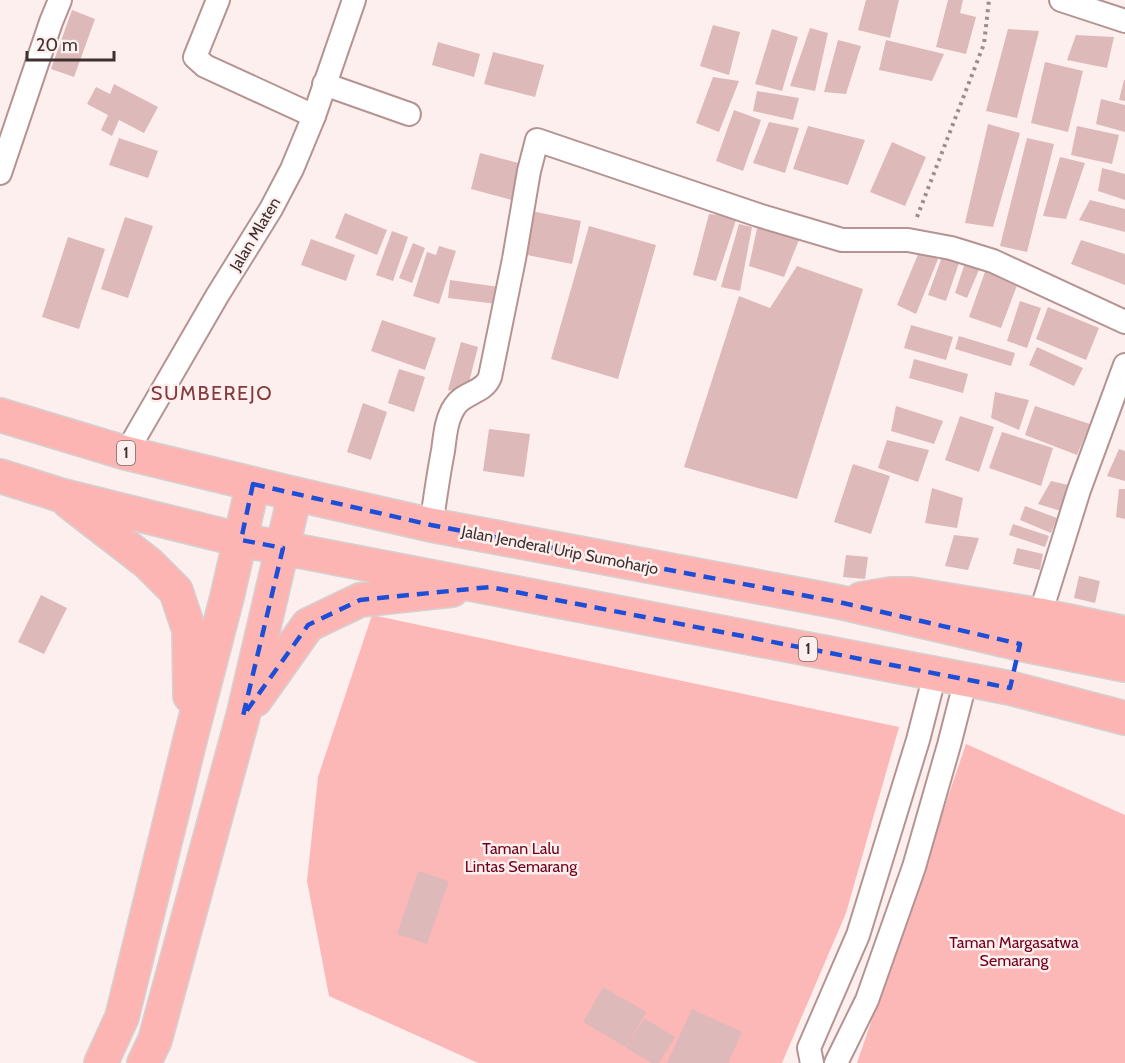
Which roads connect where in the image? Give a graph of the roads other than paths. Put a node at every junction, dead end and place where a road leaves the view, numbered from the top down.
1 (60, 0) edge
2 (218, 0) edge
3 (354, 0) edge
4 (1062, 0) edge
5 (1125, 21) edge
6 (324, 84) junction
7 (409, 114) dead end
8 (314, 116) junction
9 (0, 173) edge
10 (1125, 322) edge
11 (1125, 365) edge
12 (0, 415) edge
13 (126, 453) junction
14 (0, 476) edge
15 (253, 484) junction
16 (295, 494) junction
17 (60, 495) junction
18 (431, 525) junction
19 (241, 540) junction
20 (283, 548) junction
21 (490, 587) junction
22 (839, 602) junction
23 (1040, 615) junction
24 (1125, 633) edge
25 (1020, 644) junction
26 (1125, 665) edge
27 (951, 676) junction
28 (1010, 688) junction
29 (243, 716) junction
30 (1125, 718) edge
31 (191, 736) junction
32 (101, 1063) edge
33 (144, 1063) edge
34 (812, 1063) edge
35 (836, 1063) edge

1 - 9 street
2 - 8 street
3 - 6 street, Jalan Mlaten
4 - 5 street
6 - 7 street
6 - 8 street, Jalan Mlaten
8 - 13 street, Jalan Mlaten
10 - 18 street
11 - 23 street
12 - 13 highway, Jalan Jenderal Urip Sumoharjo / 1
13 - 15 highway, Jalan Jenderal Urip Sumoharjo / 1
14 - 17 highway, 1
15 - 16 highway, Jalan Jenderal Urip Sumoharjo / 1
15 - 19 highway
16 - 18 highway, Jalan Jenderal Urip Sumoharjo / 1
16 - 20 highway
17 - 19 highway, 1
17 - 31 highway
18 - 22 highway, Jalan Jenderal Urip Sumoharjo / 1
19 - 20 highway, 1
19 - 31 highway
20 - 21 highway, 1
20 - 29 highway
21 - 27 highway, 1
21 - 29 highway
22 - 23 highway
22 - 25 highway, Jalan Jenderal Urip Sumoharjo / 1
23 - 24 highway
25 - 26 highway, Jalan Jenderal Urip Sumoharjo / 1
25 - 28 highway
27 - 28 highway, 1
27 - 34 street
27 - 35 street
28 - 30 highway, 1
29 - 33 highway
31 - 32 highway

